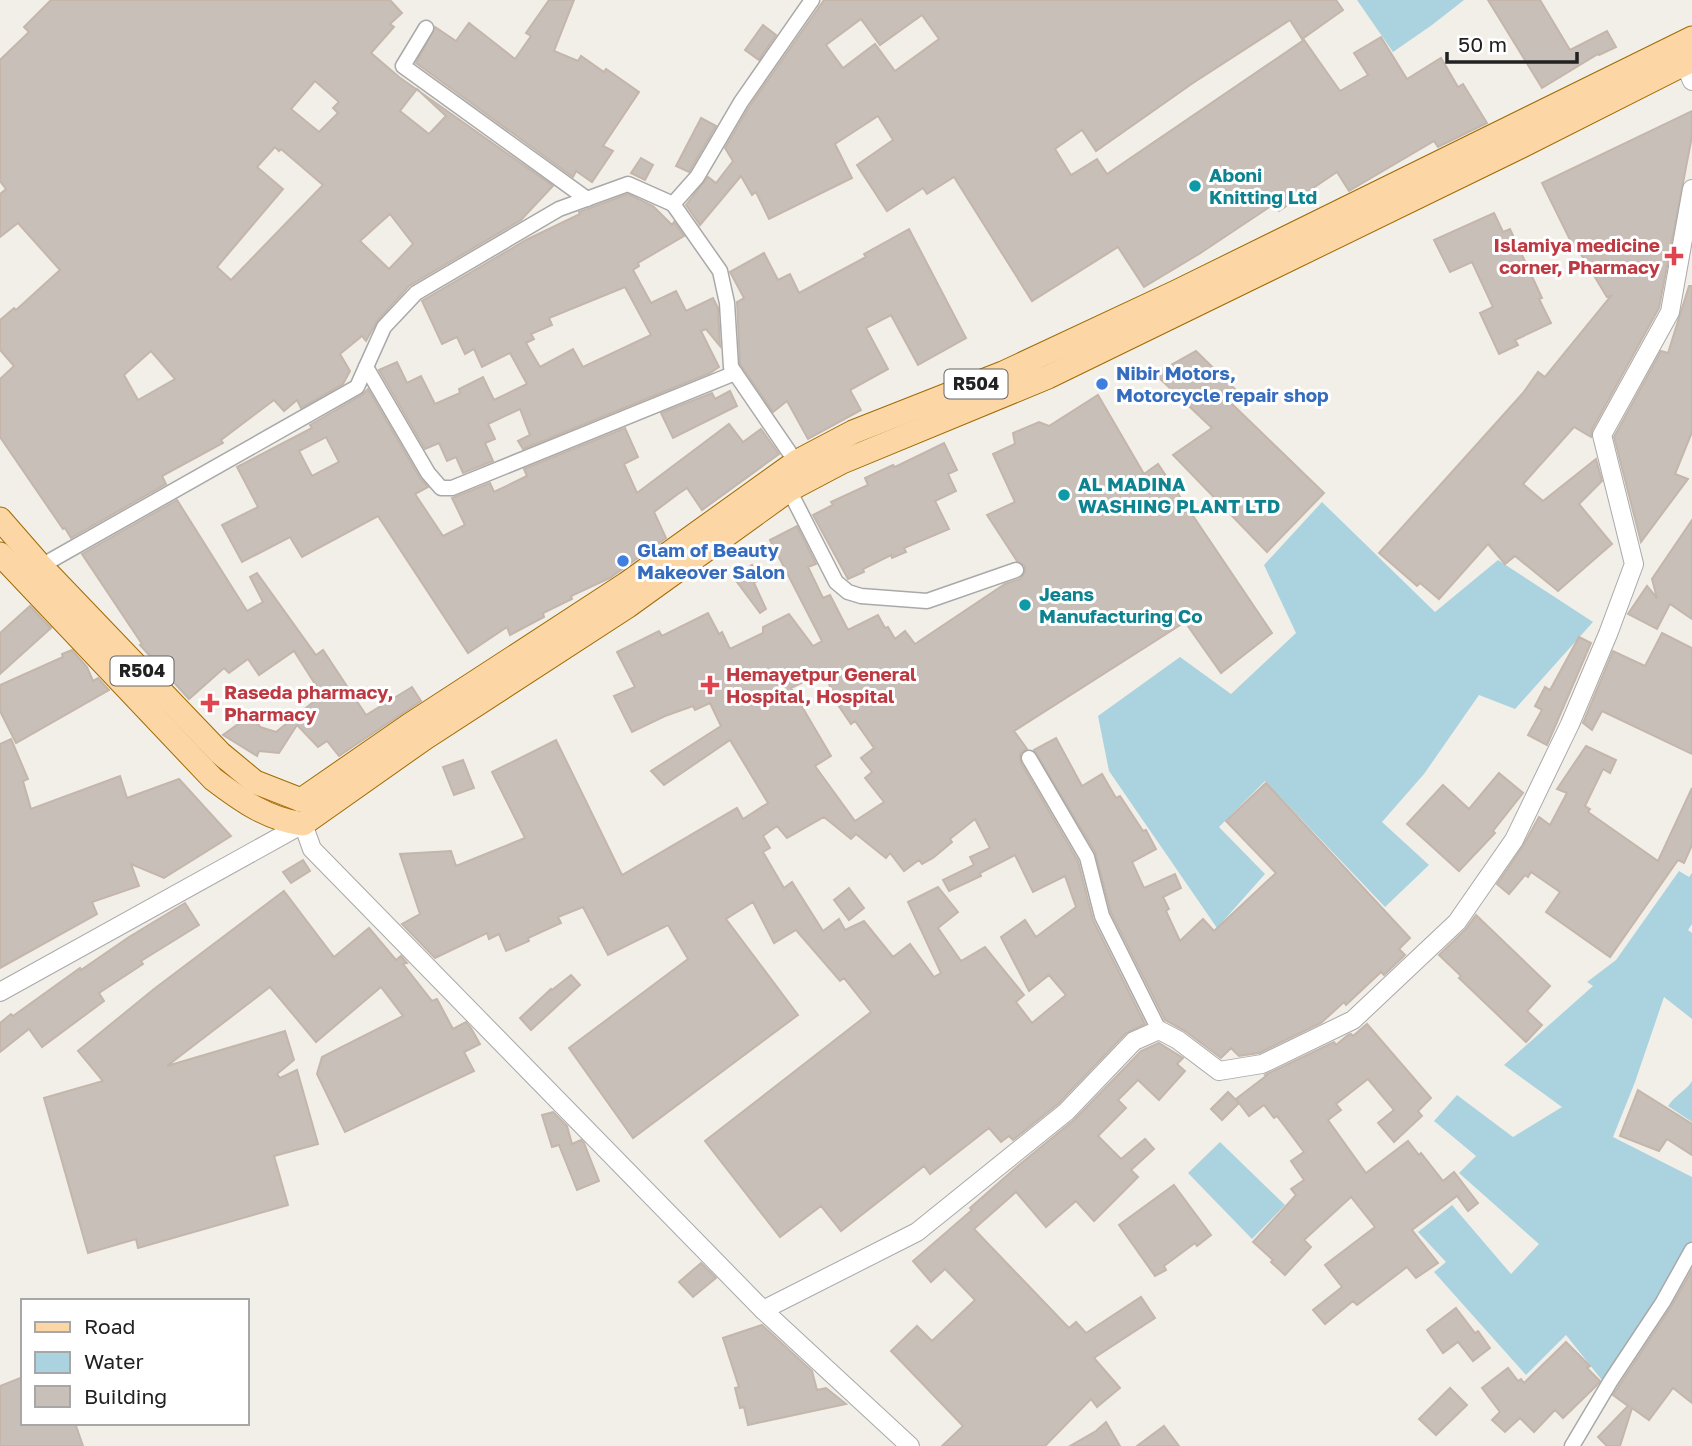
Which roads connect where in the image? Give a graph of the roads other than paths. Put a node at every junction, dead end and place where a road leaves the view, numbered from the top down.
1 (812, 0) edge
2 (426, 28) dead end
3 (1688, 57) edge
4 (1692, 189) edge
5 (587, 199) junction
6 (673, 204) junction
7 (366, 367) junction
8 (1043, 367) junction
9 (735, 373) junction
10 (796, 462) junction
11 (789, 490) junction
12 (0, 519) edge
13 (0, 554) edge
14 (41, 566) junction
15 (1016, 570) dead end
16 (1029, 758) dead end
17 (301, 800) junction
18 (288, 829) junction
19 (0, 992) edge
20 (1159, 1030) junction
21 (1692, 1250) edge
22 (763, 1310) junction
23 (909, 1446) edge
24 (1573, 1446) edge

1 - 6 street
2 - 5 street
3 - 8 main road, R504
4 - 20 street
5 - 6 street
5 - 7 street
6 - 9 street
7 - 9 street
7 - 14 street
8 - 10 main road, R504
8 - 11 main road, R504
9 - 10 street
10 - 17 main road, R504
11 - 15 street
11 - 18 main road, R504
12 - 14 main road, R504
13 - 18 main road, R504
14 - 17 main road, R504
16 - 20 street
17 - 18 main road
18 - 19 street
18 - 22 street
20 - 22 street
21 - 24 street
22 - 23 street

